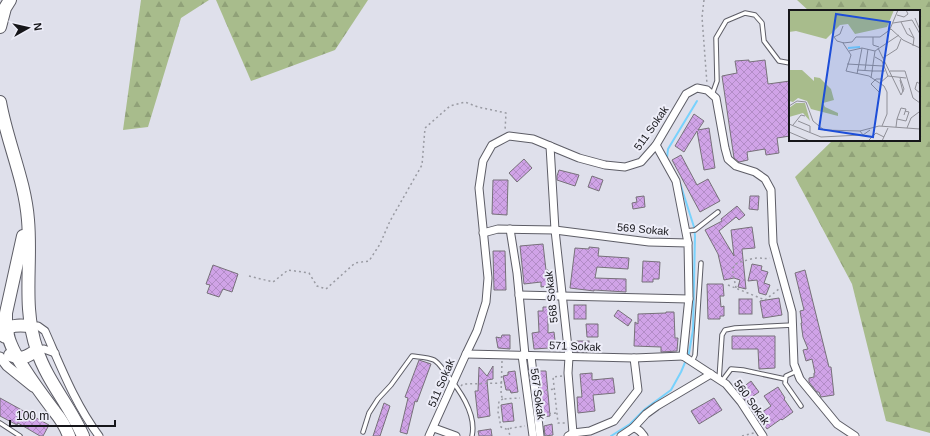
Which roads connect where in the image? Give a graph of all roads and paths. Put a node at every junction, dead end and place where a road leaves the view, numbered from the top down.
1 (10, 0) edge
2 (704, 0) edge
3 (0, 28) edge
4 (789, 63) edge
5 (710, 92) junction
6 (0, 102) edge
7 (504, 139) junction
8 (656, 145) junction
9 (550, 146) junction
10 (718, 212) dead end
11 (28, 219) junction
12 (510, 229) junction
13 (555, 230) junction
14 (690, 230) junction
15 (483, 233) junction
16 (688, 243) junction
17 (777, 256) junction
18 (701, 263) dead end
19 (249, 276) dead end
20 (785, 284) junction
21 (728, 285) dead end
22 (736, 288) junction
23 (519, 295) junction
24 (562, 295) junction
25 (689, 299) junction
26 (793, 325) junction
27 (31, 326) junction
28 (3, 335) edge
29 (37, 350) junction
30 (55, 353) junction
31 (466, 354) junction
32 (502, 355) junction
33 (3, 356) edge
34 (526, 356) junction
35 (569, 357) junction
36 (634, 358) junction
37 (687, 359) junction
38 (797, 371) junction
39 (711, 374) junction
40 (568, 375) junction
41 (785, 379) junction
42 (721, 381) junction
43 (454, 382) junction
44 (502, 384) junction
45 (458, 388) junction
46 (554, 389) junction
47 (535, 391) junction
48 (524, 397) dead end
49 (503, 399) junction
50 (801, 406) dead end
51 (557, 413) junction
52 (538, 415) junction
53 (572, 422) junction
54 (0, 423) edge
55 (528, 426) dead end
56 (434, 428) junction
57 (508, 428) junction
58 (633, 428) junction
59 (363, 432) dead end
60 (761, 434) edge
61 (570, 435) edge
62 (20, 436) edge
63 (69, 436) edge
64 (83, 436) edge
65 (99, 436) edge
66 (430, 436) edge
67 (456, 436) edge
68 (472, 436) edge
69 (510, 436) edge
70 (533, 436) edge
71 (540, 436) edge
72 (621, 436) edge
73 (644, 436) edge
74 (742, 436) edge
75 (855, 436) edge

1 - 3 highway
2 - 5 path
4 - 5 lane
5 - 8 street, 511 Sokak
5 - 17 street
6 - 11 highway
7 - 9 street, 511 Sokak
7 - 15 street, 511 Sokak
7 - 19 path
8 - 9 street, 511 Sokak
8 - 14 street
9 - 13 street, 568 Sokak
10 - 14 lane
11 - 27 highway
11 - 28 highway
12 - 13 street, 569 Sokak
12 - 15 street, 569 Sokak
12 - 23 street
13 - 16 street, 569 Sokak
13 - 24 street, 568 Sokak
14 - 16 street
15 - 31 street, 511 Sokak
16 - 25 street
17 - 20 street
17 - 22 path
18 - 37 lane
20 - 22 path
20 - 26 street
21 - 22 path
23 - 24 street
23 - 34 street
24 - 25 street
24 - 35 street, 568 Sokak
25 - 37 street
26 - 38 street
26 - 42 lane
27 - 28 highway
27 - 29 highway
27 - 30 street
28 - 33 highway
29 - 30 street
29 - 33 highway
29 - 64 highway
30 - 65 street
31 - 32 street, 571 Sokak
31 - 43 street, 511 Sokak
32 - 34 street, 571 Sokak
32 - 44 path
33 - 63 highway
34 - 35 street, 571 Sokak
34 - 47 street, 567 Sokak
34 - 70 street, 567 Sokak
35 - 36 street, 571 Sokak
35 - 40 street, 568 Sokak
36 - 37 street, 571 Sokak
36 - 61 street
37 - 39 street, 560 Sokak
38 - 41 lane
38 - 75 street
39 - 42 street, 560 Sokak
39 - 58 street
40 - 46 path
40 - 53 street, 568 Sokak
41 - 42 lane
41 - 50 lane
42 - 60 street, 560 Sokak
43 - 45 lane
43 - 56 street, 511 Sokak
43 - 59 lane
44 - 45 path
44 - 49 path
45 - 68 lane
46 - 47 path
46 - 51 path
47 - 52 street, 567 Sokak
48 - 49 path
49 - 57 path
51 - 52 path
51 - 53 path
52 - 71 street, 567 Sokak
53 - 61 street, 568 Sokak
54 - 62 lane
55 - 57 path
56 - 66 street, 511 Sokak
56 - 67 street
57 - 69 path
58 - 72 street
58 - 73 street
60 - 74 path

